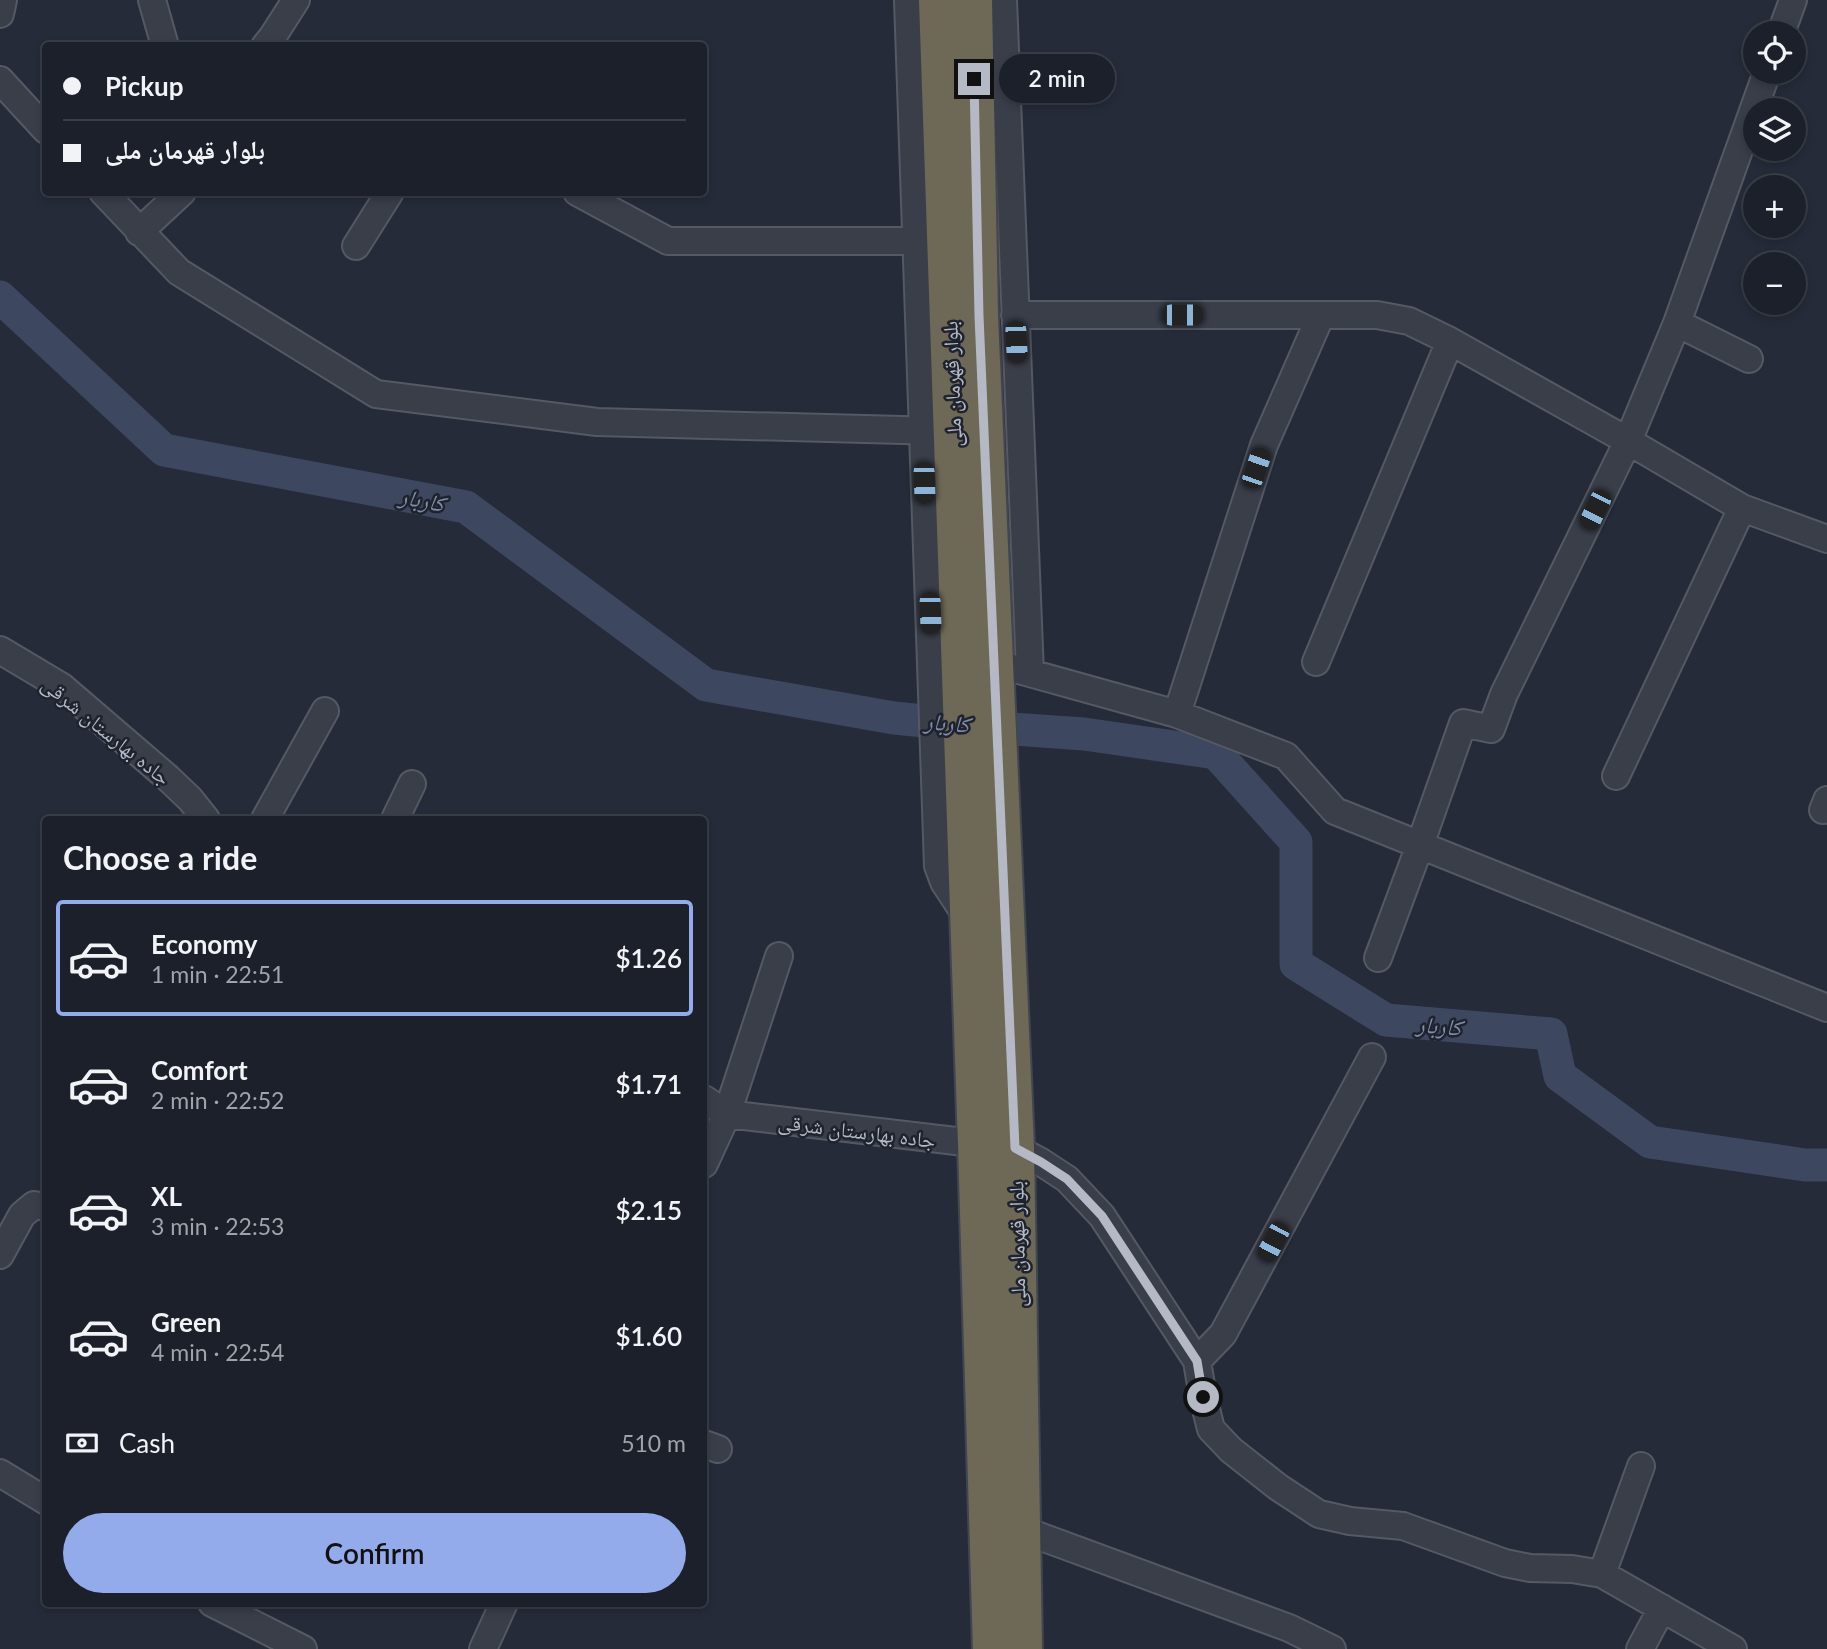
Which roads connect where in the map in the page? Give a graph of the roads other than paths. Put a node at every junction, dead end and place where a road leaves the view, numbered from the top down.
1 (4, 0) edge
2 (152, 0) edge
3 (296, 0) edge
4 (908, 0) edge
5 (938, 0) edge
6 (973, 0) edge
7 (1003, 0) edge
8 (1793, 0) edge
9 (0, 14) edge
10 (1785, 21) edge
11 (164, 42) edge
12 (269, 42) edge
13 (0, 80) edge
14 (1763, 84) edge
15 (42, 126) edge
16 (107, 196) edge
17 (178, 196) edge
18 (387, 196) edge
19 (584, 196) edge
20 (139, 232) junction
21 (915, 241) junction
22 (356, 246) dead end
23 (1015, 315) junction
24 (1321, 315) junction
25 (1677, 323) junction
26 (1450, 341) junction
27 (1749, 359) dead end
28 (937, 431) junction
29 (1628, 441) junction
30 (1742, 508) junction
31 (1827, 539) edge
32 (0, 650) edge
33 (1316, 662) dead end
34 (983, 675) junction
35 (325, 711) dead end
36 (1177, 714) junction
37 (966, 764) junction
38 (1616, 776) dead end
39 (412, 783) dead end
40 (204, 816) edge
41 (267, 816) edge
42 (397, 816) edge
43 (1420, 845) junction
44 (779, 956) dead end
45 (1378, 958) dead end
46 (1827, 1008) edge
47 (1373, 1057) dead end
48 (707, 1101) edge
49 (727, 1114) junction
50 (977, 1144) junction
51 (1015, 1148) junction
52 (707, 1157) edge
53 (42, 1206) edge
54 (0, 1255) edge
55 (1197, 1361) junction
56 (1641, 1466) dead end
57 (0, 1473) edge
58 (42, 1499) edge
59 (1020, 1529) junction
60 (1602, 1574) junction
61 (220, 1607) edge
62 (502, 1607) edge
63 (1662, 1608) junction
64 (303, 1649) edge
65 (483, 1649) edge
66 (992, 1649) edge
67 (1023, 1649) edge
68 (1332, 1649) edge
69 (1640, 1649) edge
70 (1733, 1649) edge

1 - 9 street
2 - 11 street
3 - 12 street
4 - 21 street
5 - 28 highway, بلوار قهرمان ملی
6 - 34 highway, بلوار قهرمان ملی
7 - 23 street
8 - 10 street
13 - 15 street
14 - 25 street
16 - 20 street
17 - 20 street
18 - 22 street
19 - 21 street
20 - 28 street
21 - 28 street
23 - 24 street
23 - 34 street
24 - 26 street
24 - 36 street
25 - 27 street
25 - 29 street
26 - 29 street
26 - 33 street
28 - 34 highway, بلوار قهرمان ملی
29 - 30 street
29 - 43 street
30 - 31 street
30 - 38 street
32 - 40 street, جاده بهارستان شرقی
34 - 36 street
34 - 37 highway, بلوار قهرمان ملی
34 - 37 street
35 - 41 street
36 - 43 street
37 - 50 highway, بلوار قهرمان ملی
37 - 51 highway, بلوار قهرمان ملی
39 - 42 street
43 - 45 street
43 - 46 street
44 - 49 street
47 - 55 street
48 - 49 street, جاده بهارستان شرقی
49 - 50 street, جاده بهارستان شرقی
49 - 52 street
50 - 51 street, جاده بهارستان شرقی
50 - 66 highway, بلوار قهرمان ملی
51 - 55 street
51 - 59 highway, بلوار قهرمان ملی
53 - 54 street
55 - 60 street
56 - 60 street
57 - 58 street
59 - 67 highway, بلوار قهرمان ملی
59 - 68 street
60 - 63 street
61 - 64 street
62 - 65 street
63 - 69 street
63 - 70 street

